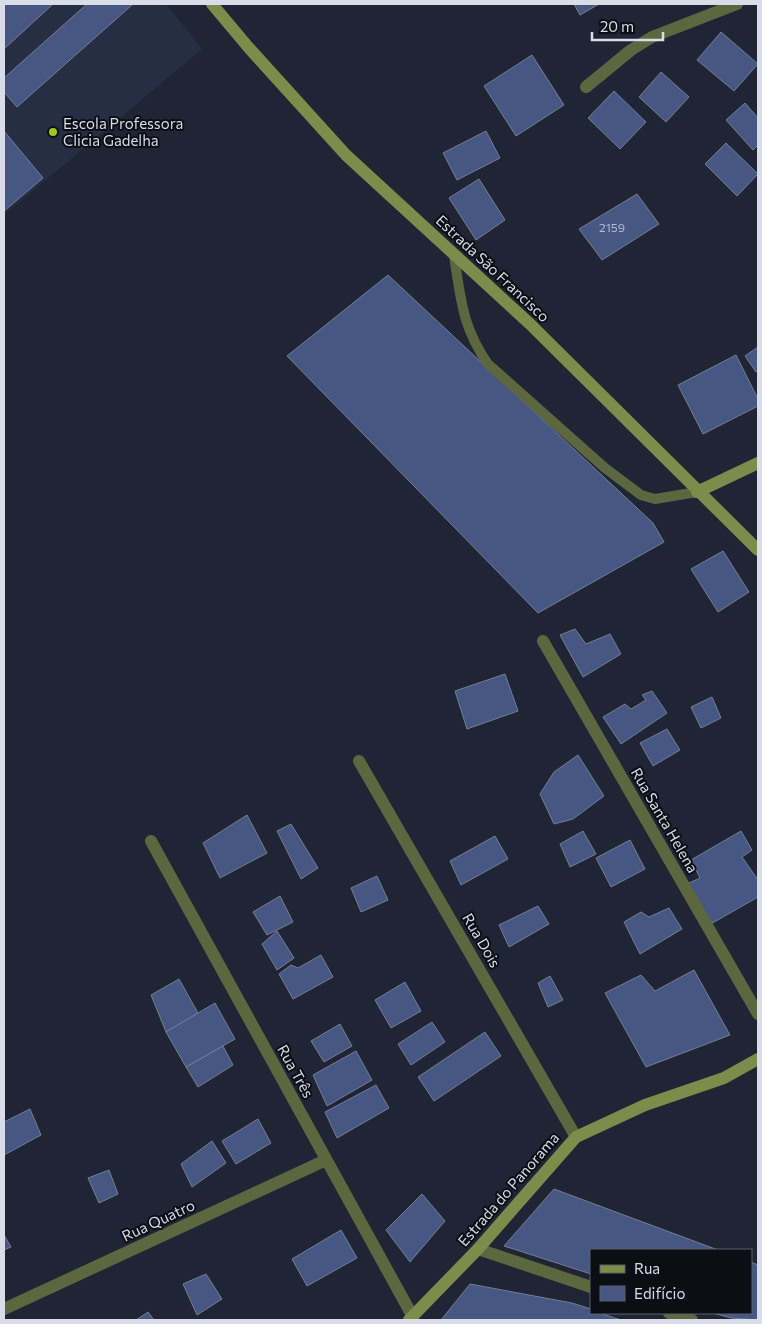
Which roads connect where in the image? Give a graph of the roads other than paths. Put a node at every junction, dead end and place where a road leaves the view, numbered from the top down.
1 (212, 4) edge
2 (737, 4) edge
3 (586, 87) dead end
4 (454, 256) junction
5 (758, 463) edge
6 (697, 492) junction
7 (758, 550) edge
8 (543, 641) dead end
9 (359, 760) dead end
10 (151, 841) dead end
11 (758, 1014) edge
12 (758, 1059) edge
13 (576, 1137) junction
14 (326, 1160) junction
15 (478, 1249) junction
16 (590, 1286) edge
17 (4, 1309) edge
18 (672, 1314) edge
19 (411, 1319) edge
20 (692, 1320) edge

1 - 4 street, Estrada São Francisco
2 - 3 street
4 - 6 street, Estrada São Francisco
4 - 6 lane
5 - 6 street
6 - 7 street, Estrada São Francisco
8 - 11 street, Rua Santa Helena
9 - 13 street, Rua Dois
10 - 14 street, Rua Três
12 - 13 street, Estrada do Panorama
13 - 15 street, Estrada do Panorama
14 - 17 street, Rua Quatro
14 - 19 street, Rua Três
15 - 16 street
15 - 19 street, Estrada do Panorama
18 - 20 street

